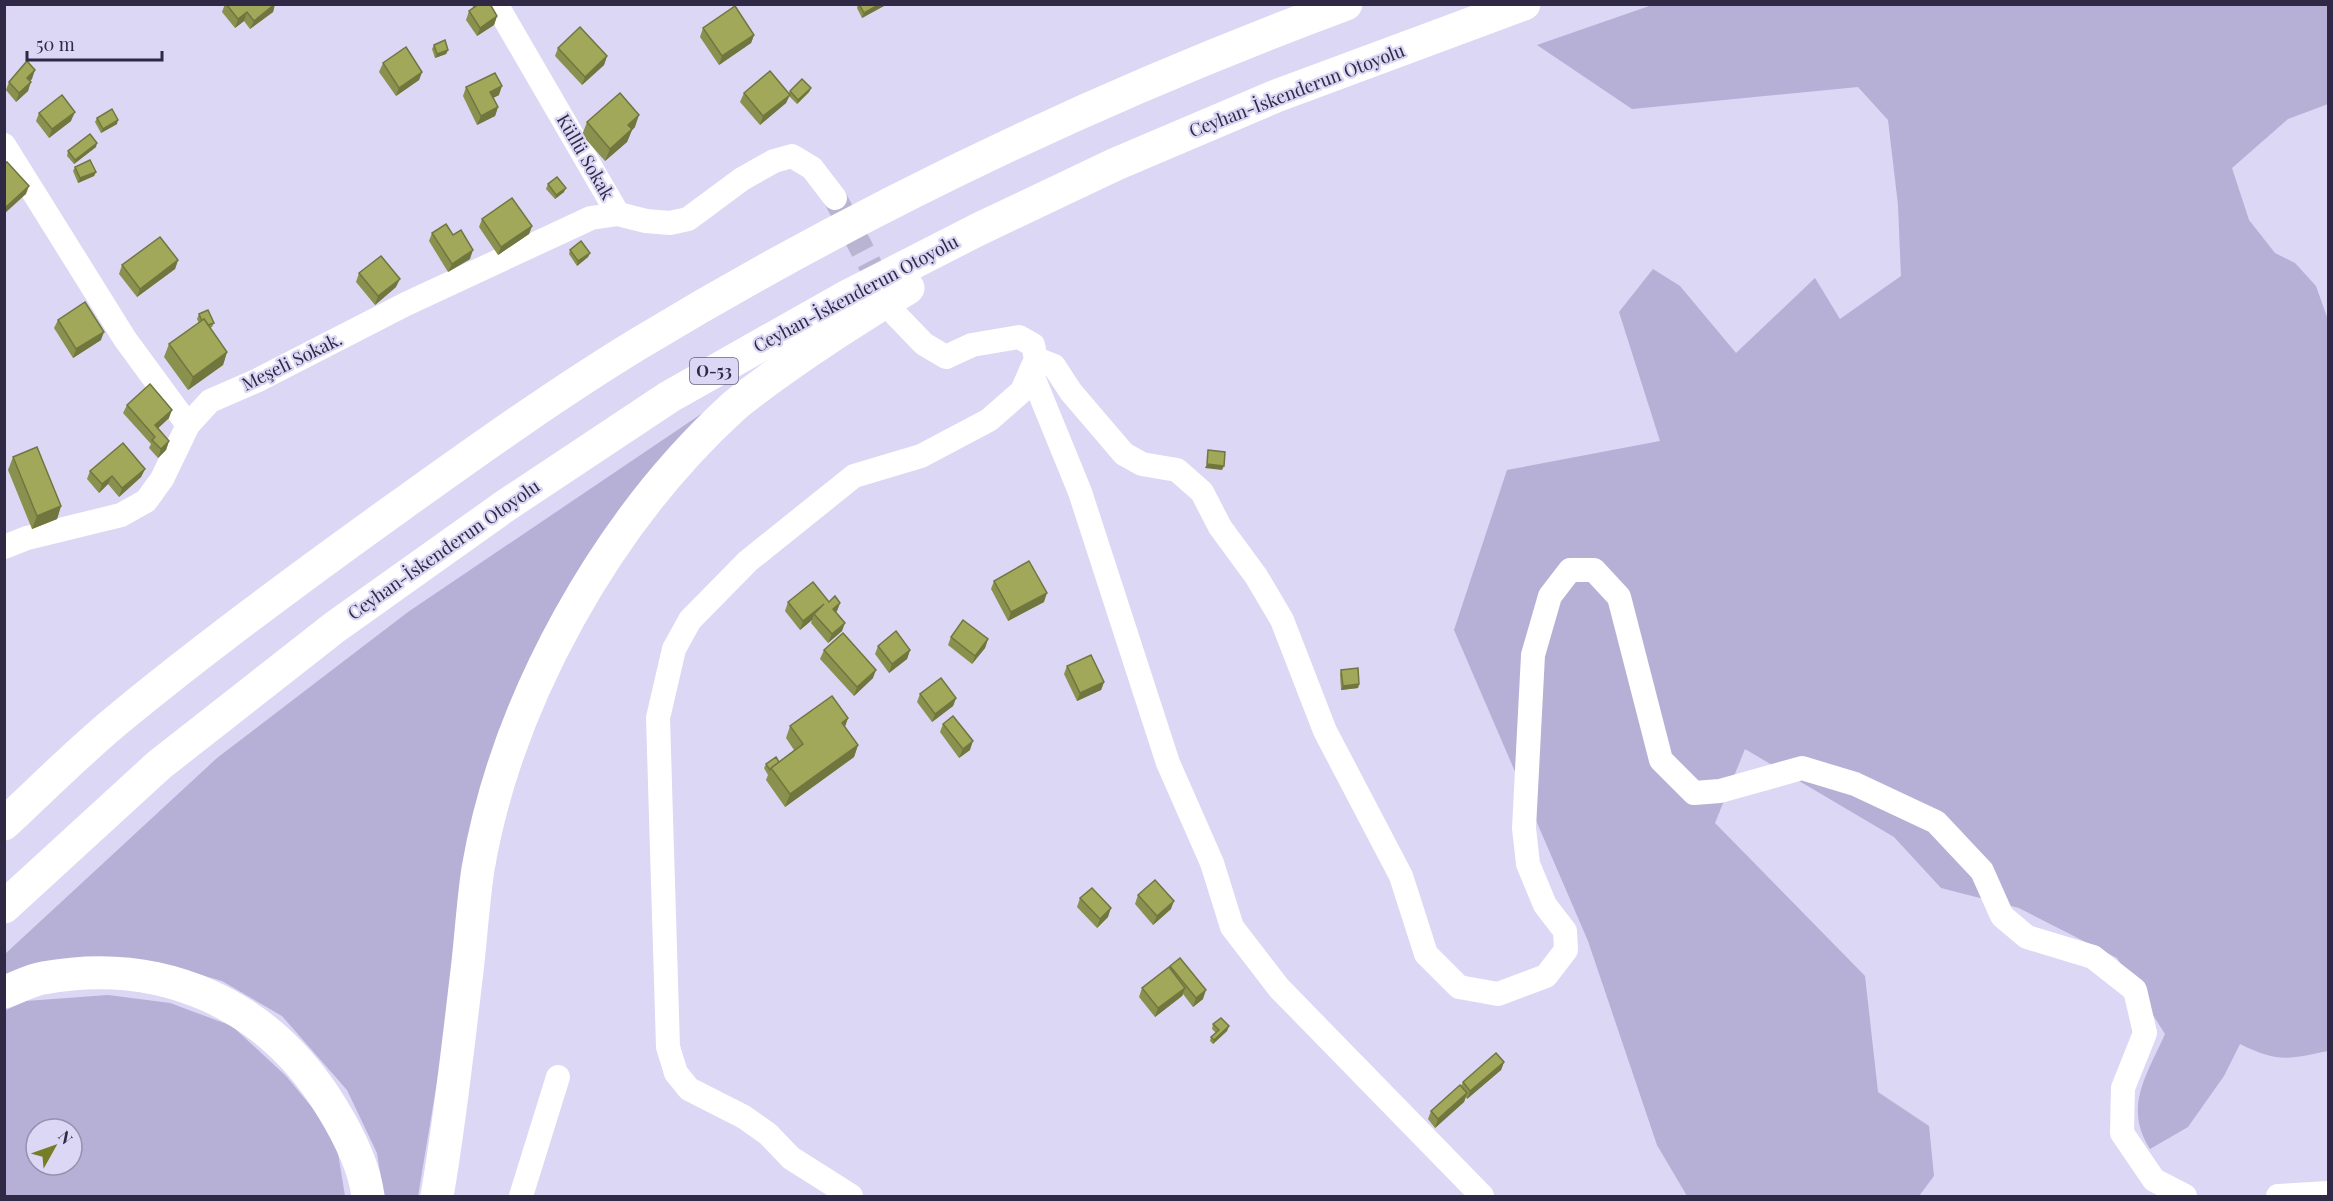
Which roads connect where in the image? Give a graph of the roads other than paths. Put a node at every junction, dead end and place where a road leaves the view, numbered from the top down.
1 (496, 4) edge
2 (1346, 4) edge
3 (1524, 4) edge
4 (1276, 96) junction
5 (4, 145) edge
6 (835, 198) tunnel mouth
7 (618, 214) junction
8 (896, 315) tunnel mouth
9 (1033, 365) junction
10 (188, 425) junction
11 (4, 548) edge
12 (119, 718) junction
13 (4, 818) edge
14 (4, 824) edge
15 (4, 907) edge
16 (4, 992) edge
17 (558, 1077) dead end
18 (2328, 1193) edge
19 (368, 1197) edge
20 (437, 1197) edge
21 (521, 1197) edge
22 (851, 1197) edge
23 (1482, 1197) edge
24 (2185, 1197) edge
25 (2277, 1197) edge

1 - 7 street, Küllü Sokak
2 - 12 highway
3 - 4 highway, Ceyhan-İskenderun Otoyolu / O-53
4 - 15 highway, Ceyhan-İskenderun Otoyolu / O-53
4 - 20 highway
5 - 10 street
6 - 7 street, Küllü Sokak
7 - 10 street, Meşeli Sokak.
8 - 9 street
9 - 22 street
9 - 23 street
9 - 24 street
10 - 11 street, Meşeli Sokak.
12 - 13 highway
12 - 14 highway
16 - 19 highway
17 - 21 street
18 - 25 street

